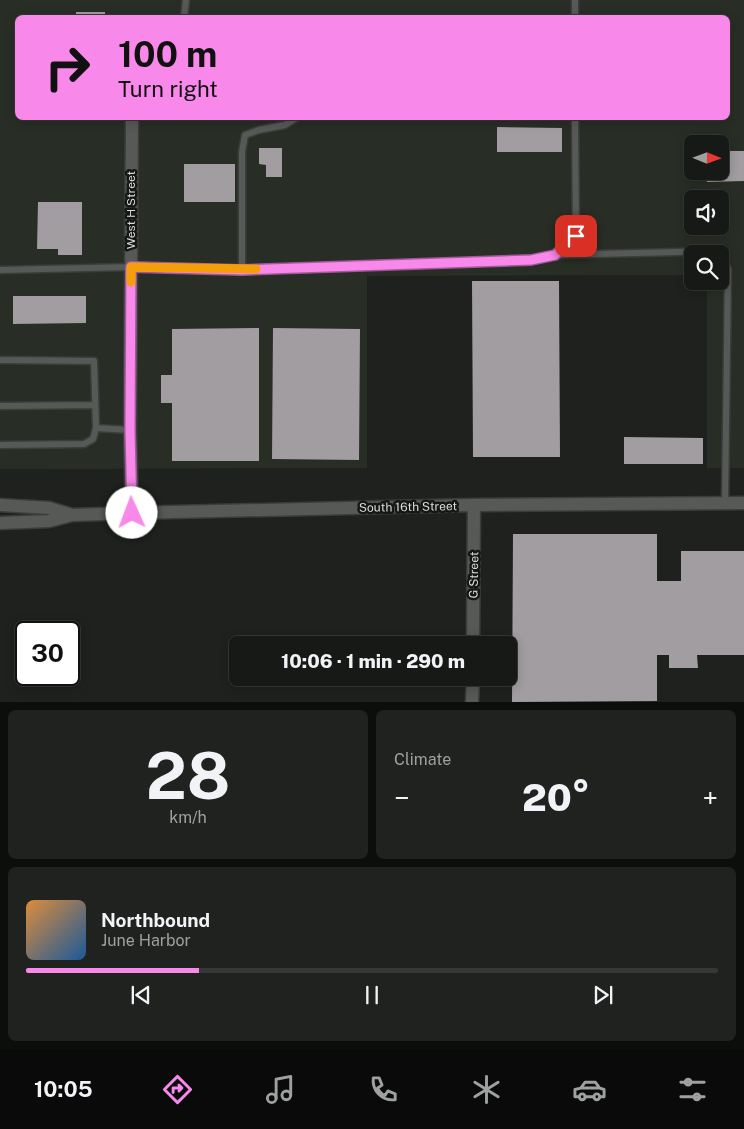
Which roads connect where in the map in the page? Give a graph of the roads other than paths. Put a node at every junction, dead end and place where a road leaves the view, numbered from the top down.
1 (186, 0) edge
2 (575, 0) edge
3 (184, 15) edge
4 (575, 15) edge
5 (132, 120) edge
6 (293, 120) edge
7 (575, 120) edge
8 (684, 252) edge
9 (555, 255) junction
10 (131, 267) junction
11 (0, 270) edge
12 (242, 270) junction
13 (728, 290) edge
14 (0, 360) edge
15 (94, 405) junction
16 (0, 406) edge
17 (96, 428) junction
18 (130, 430) junction
19 (0, 445) edge
20 (725, 503) junction
21 (744, 503) edge
22 (0, 505) edge
23 (474, 505) junction
24 (132, 513) junction
25 (72, 515) junction
26 (0, 523) edge
27 (473, 636) edge
28 (473, 686) edge
29 (472, 702) edge

1 - 3 lane
2 - 4 lane
5 - 10 street, West H Street
6 - 12 lane
7 - 9 lane
8 - 9 lane
9 - 12 lane
10 - 11 lane
10 - 12 lane
10 - 18 street, West H Street
13 - 20 lane
14 - 15 lane
15 - 16 lane
15 - 17 lane
17 - 18 lane
17 - 19 lane
18 - 24 street, West H Street
20 - 21 street, South 16th Street
20 - 23 street, South 16th Street
22 - 25 street, South 16th Street
23 - 24 street, South 16th Street
23 - 27 street, G Street
24 - 25 street, South 16th Street
25 - 26 street, South 16th Street
28 - 29 street

